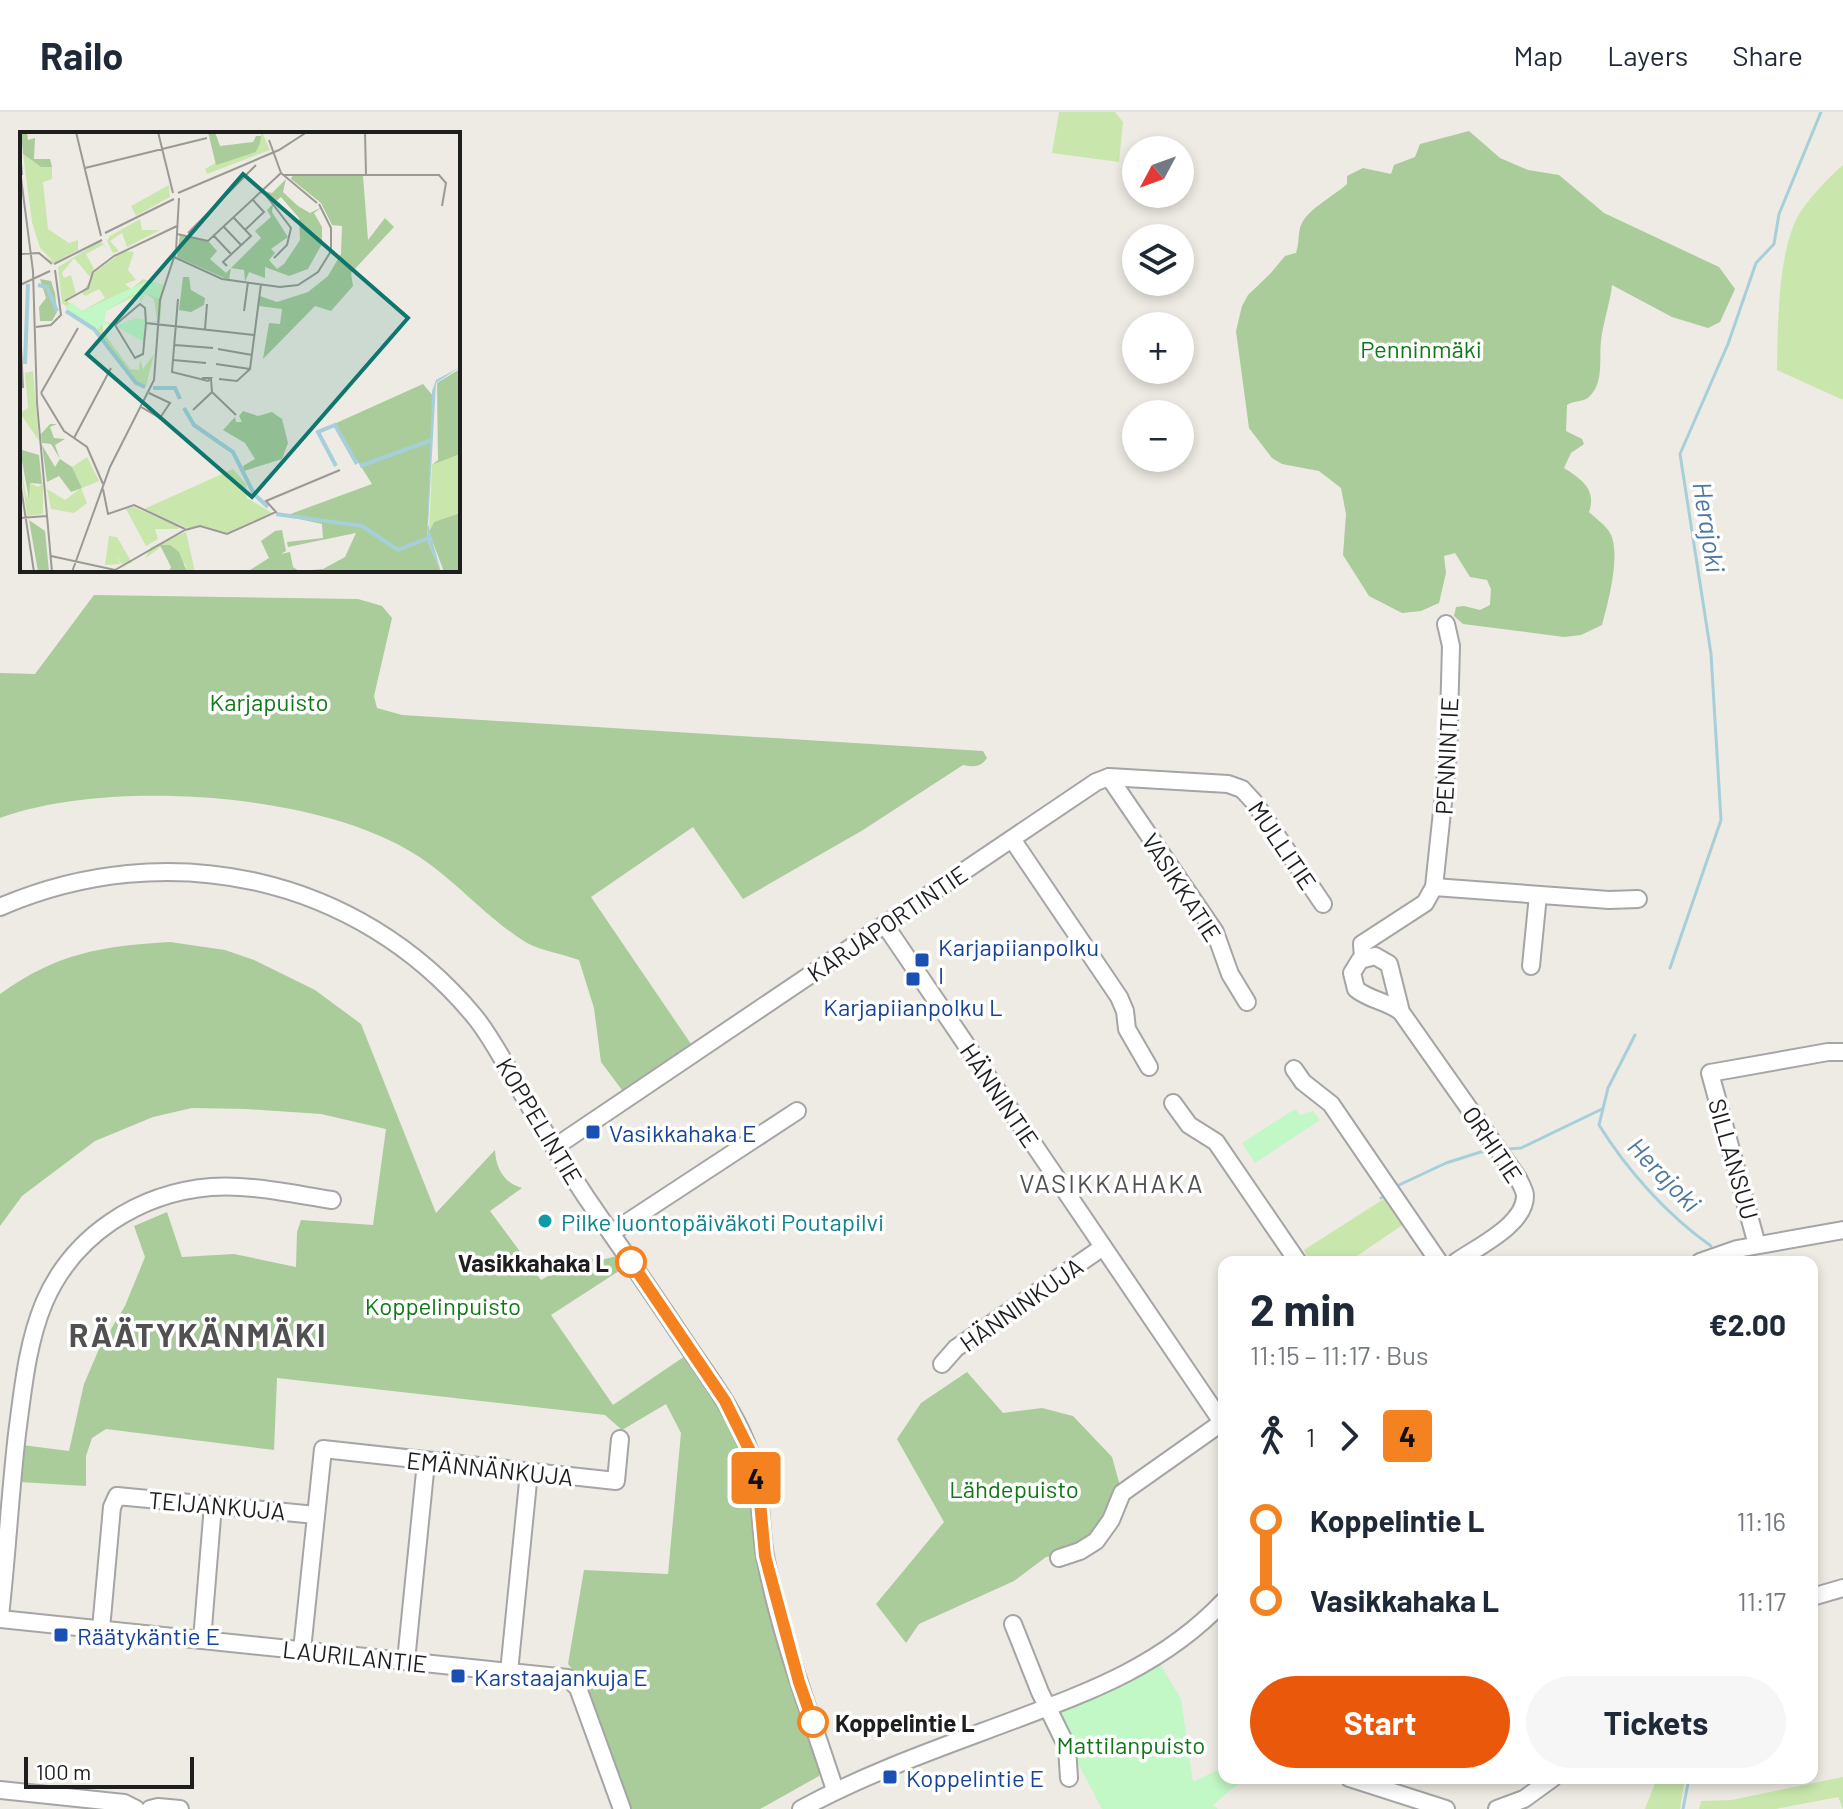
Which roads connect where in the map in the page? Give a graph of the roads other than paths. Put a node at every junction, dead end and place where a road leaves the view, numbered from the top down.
1 (1446, 624) dead end
2 (1109, 777) junction
3 (1012, 839) junction
4 (1434, 887) junction
5 (1538, 895) junction
6 (1638, 899) dead end
7 (1323, 904) dead end
8 (0, 907) edge
9 (885, 925) junction
10 (1363, 958) junction
11 (1531, 966) dead end
12 (1247, 1002) dead end
13 (1401, 1012) junction
14 (1843, 1052) edge
15 (1149, 1067) dead end
16 (1294, 1069) dead end
17 (1173, 1103) dead end
18 (797, 1111) dead end
19 (555, 1147) junction
20 (332, 1200) dead end
21 (1843, 1230) edge
22 (611, 1233) junction
23 (1757, 1245) junction
24 (1103, 1247) junction
25 (1294, 1256) edge
26 (1435, 1256) edge
27 (1465, 1256) edge
28 (1720, 1256) edge
29 (942, 1364) dead end
30 (1218, 1416) edge
31 (1218, 1426) edge
32 (620, 1439) dead end
33 (426, 1462) junction
34 (529, 1472) junction
35 (213, 1505) junction
36 (316, 1515) junction
37 (1059, 1558) dead end
38 (1843, 1588) edge
39 (1818, 1595) edge
40 (1218, 1607) edge
41 (0, 1617) edge
42 (1013, 1624) dead end
43 (101, 1629) junction
44 (202, 1640) junction
45 (302, 1650) junction
46 (406, 1661) junction
47 (509, 1672) junction
48 (1049, 1709) junction
49 (1069, 1778) dead end
50 (1368, 1784) edge
51 (1545, 1784) edge
52 (0, 1790) edge
53 (835, 1790) junction
54 (136, 1809) edge
55 (150, 1809) edge
56 (180, 1809) edge
57 (622, 1809) edge
58 (801, 1809) edge
59 (1446, 1809) edge
60 (1497, 1809) edge

1 - 4 street, PENNINTIE
2 - 3 street, KARJAPORTINTIE
2 - 7 street, MULLITIE
2 - 12 street, VASIKKATIE
3 - 9 street, KARJAPORTINTIE
3 - 15 street
4 - 5 street
4 - 10 street
5 - 6 street
5 - 11 street
8 - 19 street, KOPPELINTIE
9 - 19 street, KARJAPORTINTIE
9 - 24 street, HÄNNINTIE
10 - 13 street, ORHITIE
10 - 13 street, ORHITIE
13 - 27 street, ORHITIE
14 - 23 street, SILLANSUU
16 - 26 street
17 - 25 street
18 - 22 street
19 - 22 street, KOPPELINTIE
20 - 41 street
21 - 23 street
22 - 53 street, KOPPELINTIE
23 - 28 street
24 - 29 street, HÄNNINKUJA
24 - 30 street, HÄNNINTIE
31 - 37 street
32 - 34 street, EMÄNNÄNKUJA
33 - 34 street, EMÄNNÄNKUJA
33 - 36 street, EMÄNNÄNKUJA
33 - 46 street
34 - 47 street
35 - 36 street, TEIJANKUJA
35 - 43 street, TEIJANKUJA
35 - 44 street
36 - 45 street
38 - 39 street
40 - 48 street
41 - 43 street, LAURILANTIE
42 - 48 street
43 - 44 street, LAURILANTIE
44 - 45 street, LAURILANTIE
45 - 46 street, LAURILANTIE
46 - 47 street, LAURILANTIE
47 - 57 street, LAURILANTIE
48 - 49 street
48 - 53 street
50 - 59 street
51 - 60 street
52 - 54 street
53 - 58 street
55 - 56 street

